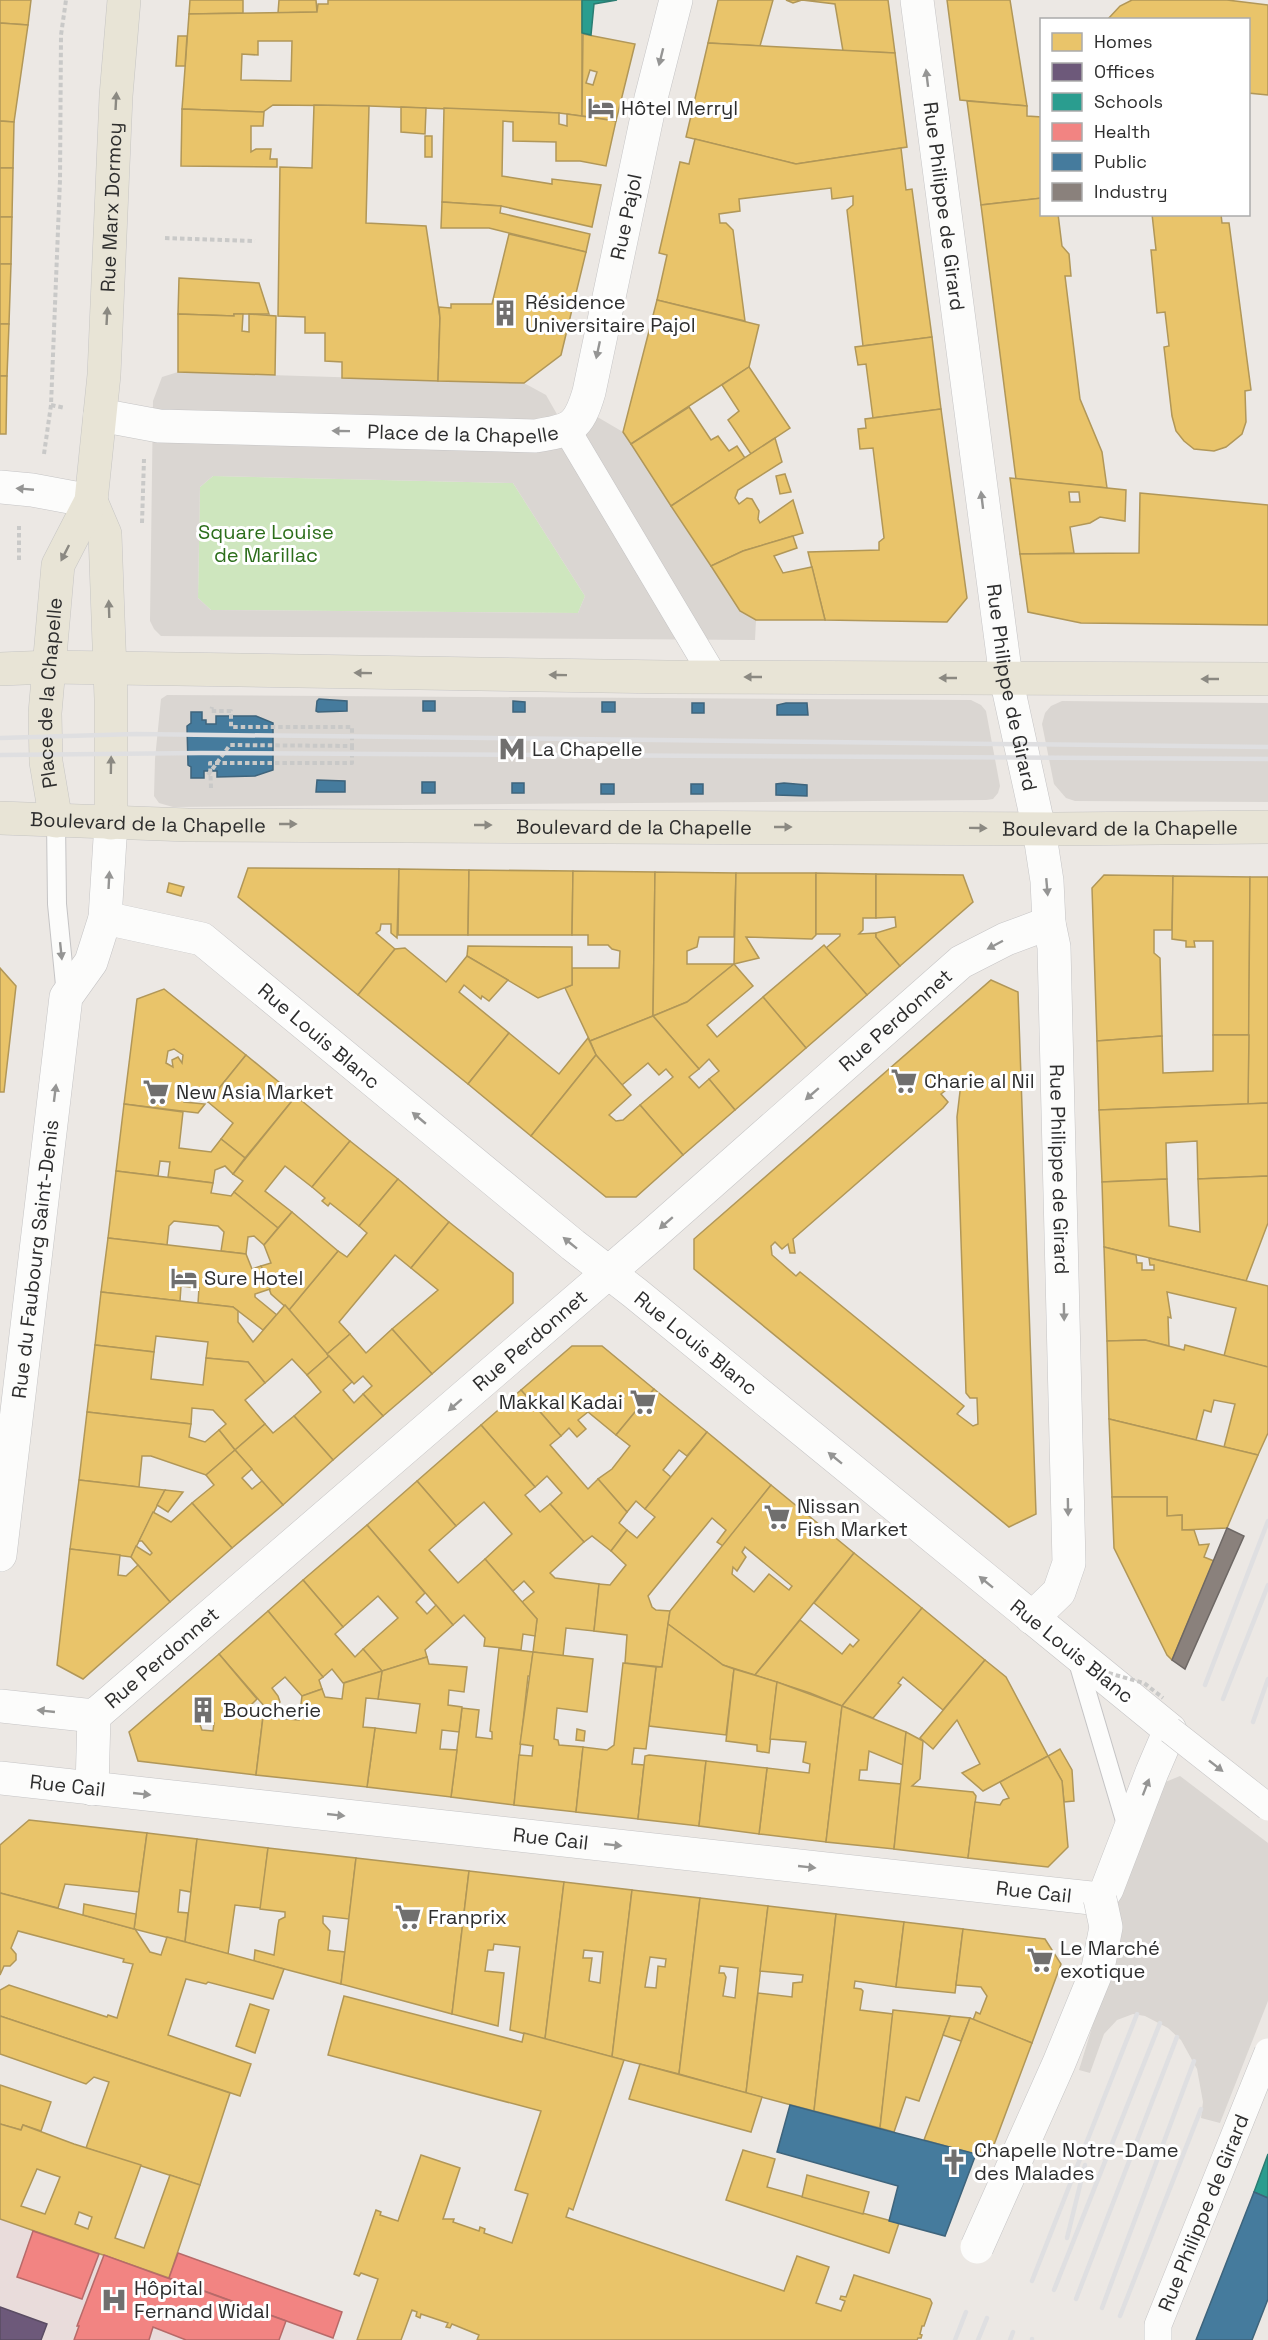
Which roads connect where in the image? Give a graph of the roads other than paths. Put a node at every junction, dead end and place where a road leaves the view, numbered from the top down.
1 (124, 0) edge
2 (676, 0) edge
3 (917, 0) edge
4 (100, 415) junction
5 (567, 430) junction
6 (0, 487) edge
7 (92, 501) junction
8 (50, 667) junction
9 (110, 668) junction
10 (0, 669) edge
11 (714, 677) junction
12 (1006, 678) junction
13 (1268, 679) edge
14 (0, 818) edge
15 (56, 821) junction
16 (111, 823) junction
17 (1268, 827) edge
18 (1039, 829) junction
19 (105, 918) junction
20 (1049, 923) junction
21 (66, 997) junction
22 (608, 1272) junction
23 (0, 1555) edge
24 (1032, 1618) junction
25 (1075, 1653) junction
26 (0, 1706) edge
27 (94, 1716) junction
28 (1170, 1730) junction
29 (0, 1778) edge
30 (92, 1789) junction
31 (1268, 1808) edge
32 (1129, 1832) junction
33 (1100, 1899) junction
34 (1268, 2052) edge
35 (977, 2247) dead end
36 (1158, 2340) edge

4 -> 1 main road, Rue Marx Dormoy
2 -> 5 street, Rue Pajol
12 -> 3 street, Rue Philippe de Girard
5 -> 4 street, Place de la Chapelle
4 - 7 main road, Place de la Chapelle
5 - 11 street, Place de la Chapelle
7 -> 6 street
7 -> 8 main road, Place de la Chapelle
9 -> 7 main road, Place de la Chapelle
8 - 9 main road
8 - 10 main road
8 - 15 main road, Place de la Chapelle
11 -> 9 main road
16 -> 9 main road, Place de la Chapelle
12 -> 11 main road
13 -> 12 main road
12 - 18 street, Rue Philippe de Girard
14 - 15 main road, Boulevard de la Chapelle
15 - 16 main road, Boulevard de la Chapelle
15 -> 21 lane, Rue du Faubourg Saint-Denis
16 -> 18 main road, Boulevard de la Chapelle
19 -> 16 street
17 - 18 main road, Boulevard de la Chapelle
18 -> 20 street, Rue Philippe de Girard
19 - 21 street
22 -> 19 street, Rue Louis Blanc
20 -> 22 street, Rue Perdonnet
20 -> 24 street, Rue Philippe de Girard
23 -> 21 street, Rue du Faubourg Saint-Denis
24 -> 22 street, Rue Louis Blanc
22 -> 27 street, Rue Perdonnet
24 - 25 street, Rue Louis Blanc
25 - 28 street, Rue Louis Blanc
25 - 32 lane
27 -> 26 street, Rue Perdonnet
27 - 30 street
28 -> 31 street, Rue Louis Blanc, bridge
32 -> 28 street
29 - 30 street, Rue Cail
30 -> 33 street, Rue Cail
32 - 33 street
33 - 35 street, bridge
34 - 36 street, Rue Philippe de Girard, bridge

